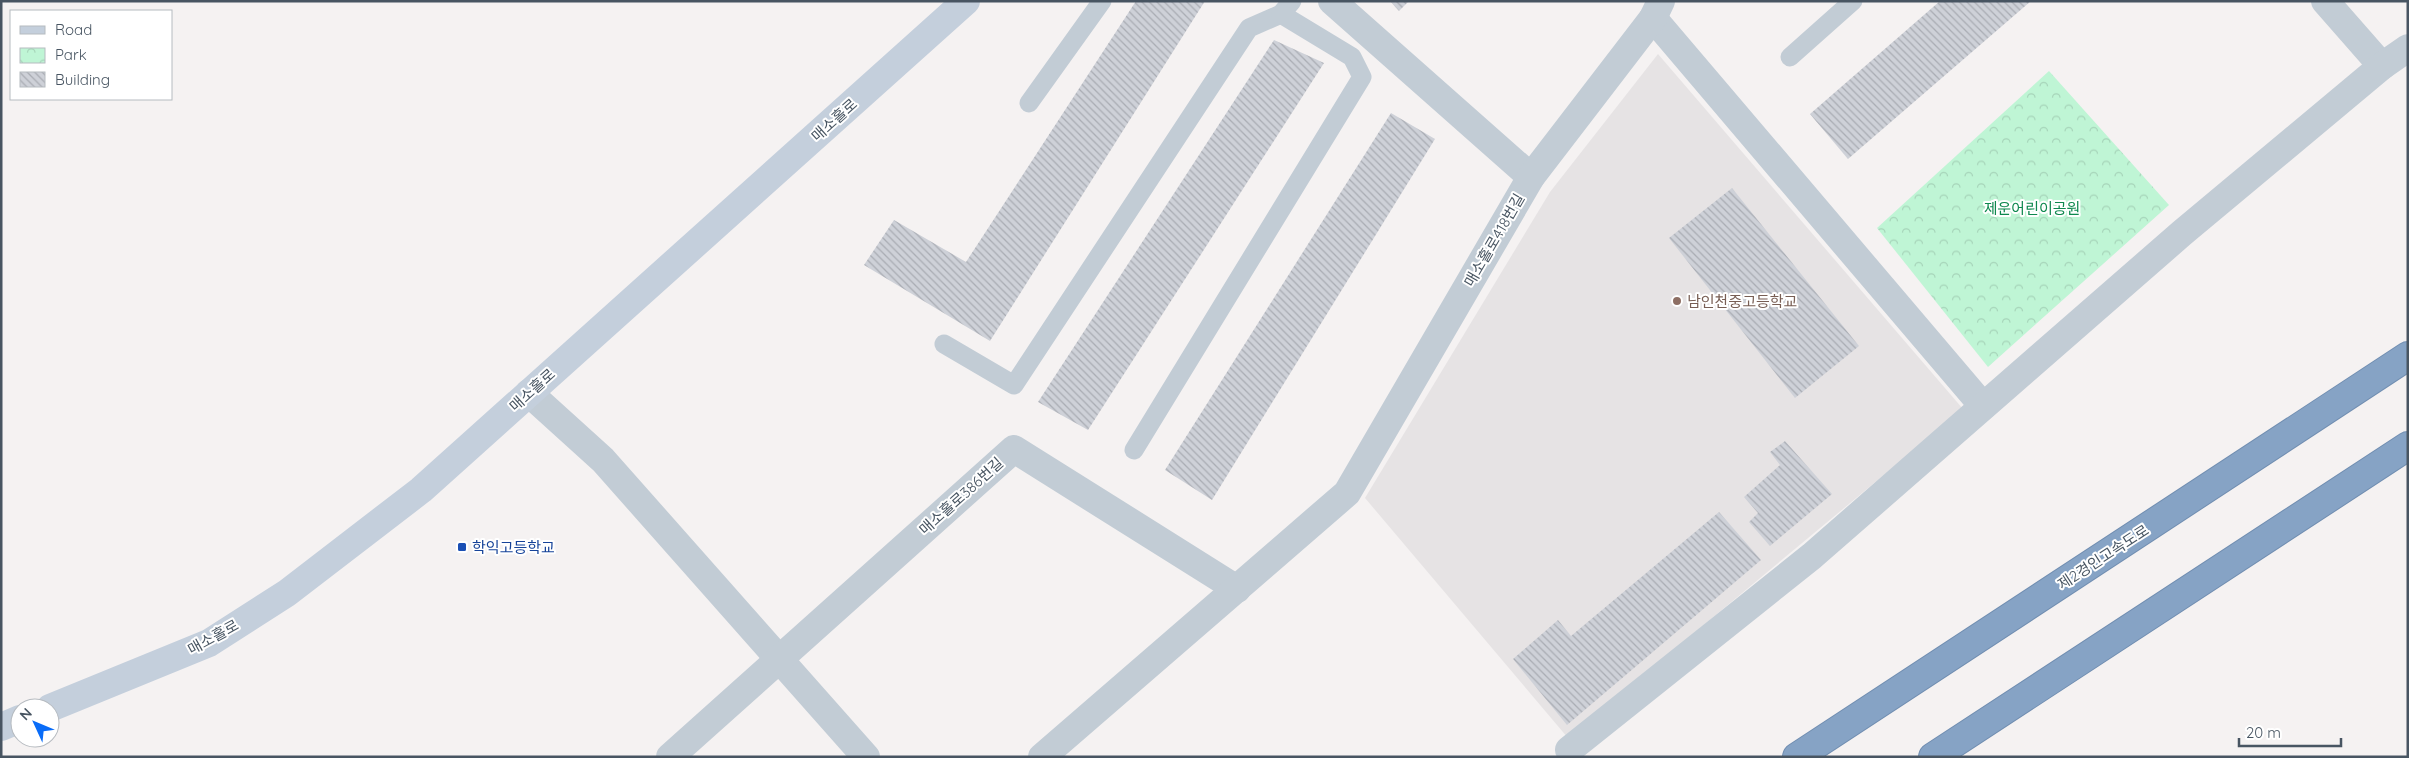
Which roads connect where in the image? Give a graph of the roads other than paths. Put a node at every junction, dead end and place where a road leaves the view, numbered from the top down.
1 (966, 1) edge
2 (1102, 1) edge
3 (1332, 1) edge
4 (1853, 1) edge
5 (2325, 1) edge
6 (1287, 8) edge
7 (1657, 10) edge
8 (2408, 48) edge
9 (1790, 57) dead end
10 (2382, 66) junction
11 (1029, 103) dead end
12 (1531, 177) junction
13 (944, 344) dead end
14 (2408, 356) edge
15 (529, 393) junction
16 (1983, 406) junction
17 (2408, 446) edge
18 (1134, 450) dead end
19 (1236, 589) junction
20 (778, 658) junction
21 (60, 704) edge
22 (1569, 750) dead end
23 (670, 757) edge
24 (866, 757) edge
25 (1042, 757) edge
26 (1797, 757) edge
27 (1933, 757) edge

1 - 15 main road, 매소홀로
2 - 11 lane
3 - 12 street
4 - 9 lane
5 - 10 street
6 - 13 lane
6 - 18 lane
7 - 12 street, 매소홀로418번길
7 - 16 street
8 - 10 street
10 - 16 street
12 - 19 street, 매소홀로418번길
14 - 26 highway, 제2경인고속도로
15 - 20 street
15 - 21 main road, 매소홀로
16 - 22 street
17 - 27 highway
19 - 20 street, 매소홀로386번길
19 - 25 street
20 - 23 street
20 - 24 street

